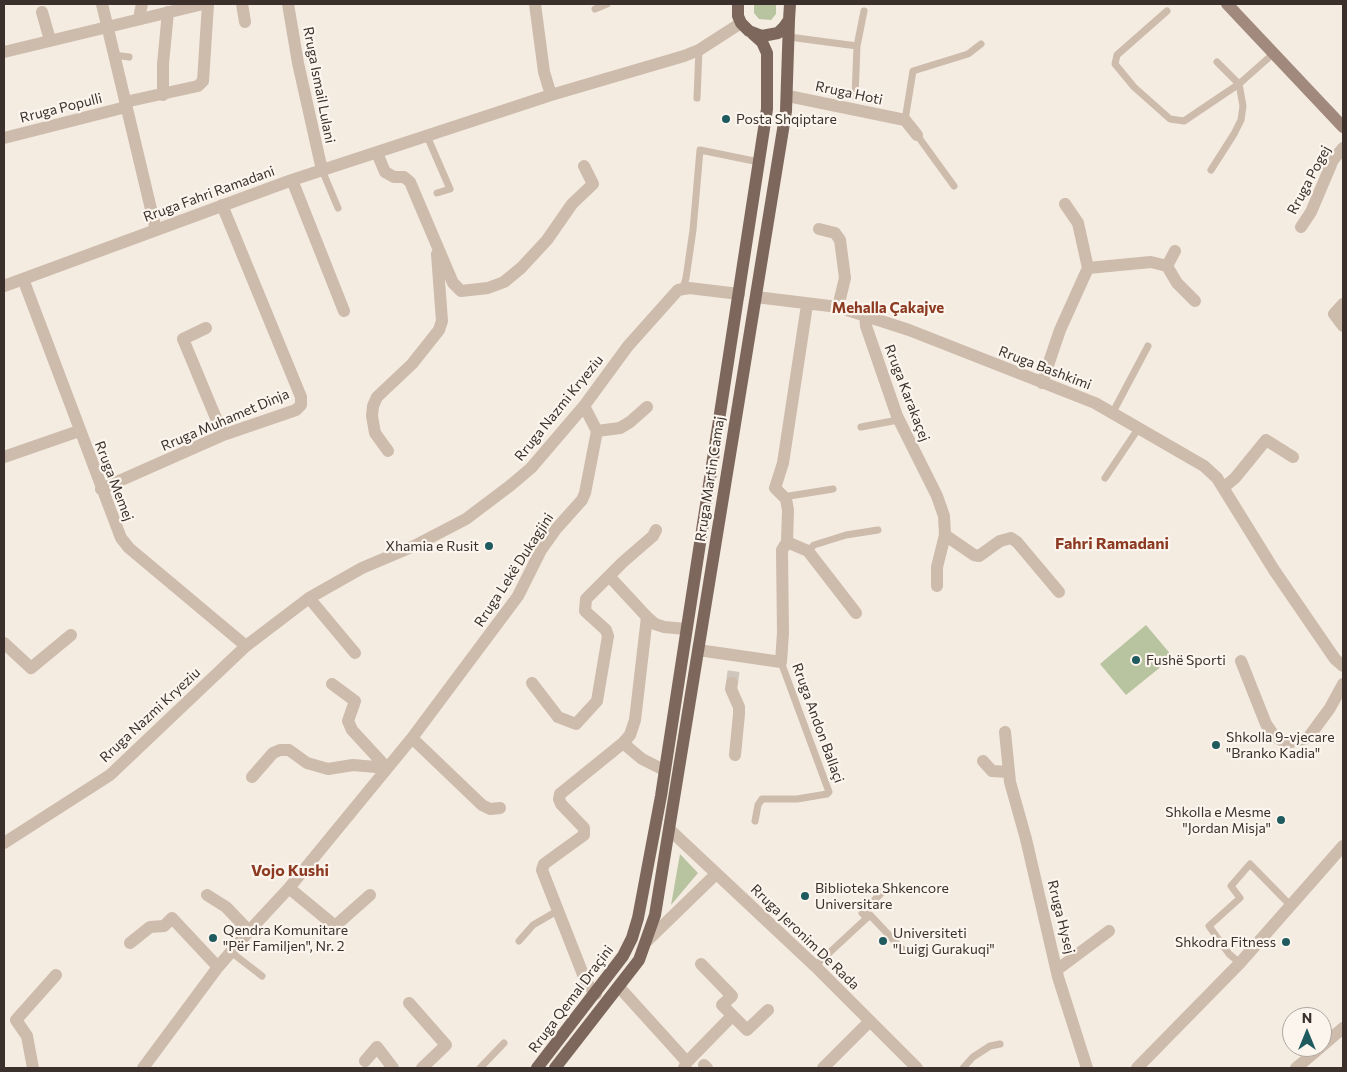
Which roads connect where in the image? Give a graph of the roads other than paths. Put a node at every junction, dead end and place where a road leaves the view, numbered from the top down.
1 (102, 4) edge
2 (142, 4) edge
3 (203, 4) edge
4 (208, 4) edge
5 (242, 4) edge
6 (288, 4) edge
7 (535, 4) edge
8 (607, 4) edge
9 (738, 4) edge
10 (790, 4) edge
11 (1227, 4) edge
12 (175, 8) edge
13 (595, 9) dead end
14 (864, 11) dead end
15 (1167, 11) dead end
16 (42, 12) dead end
17 (142, 19) junction
18 (788, 20) junction
19 (245, 22) dead end
20 (741, 23) junction
21 (106, 27) junction
22 (754, 34) junction
23 (789, 37) junction
24 (50, 40) junction
25 (981, 44) dead end
26 (858, 46) junction
27 (699, 50) junction
28 (4, 52) edge
29 (1274, 53) junction
30 (113, 55) junction
31 (129, 57) dead end
32 (1217, 62) dead end
33 (1239, 84) junction
34 (162, 95) junction
35 (550, 95) junction
36 (788, 96) junction
37 (855, 97) dead end
38 (697, 98) dead end
39 (125, 104) junction
40 (905, 120) junction
41 (1343, 127) edge
42 (917, 134) joint
43 (427, 136) junction
44 (4, 138) edge
45 (1343, 148) edge
46 (377, 153) junction
47 (760, 162) junction
48 (584, 166) dead end
49 (322, 170) junction
50 (1210, 170) dead end
51 (292, 180) junction
52 (954, 186) dead end
53 (437, 192) dead end
54 (1065, 204) dead end
55 (222, 205) junction
56 (338, 208) dead end
57 (1301, 227) dead end
58 (819, 229) dead end
59 (156, 230) junction
60 (437, 249) junction
61 (1174, 251) dead end
62 (1167, 266) junction
63 (1088, 268) junction
64 (24, 279) junction
65 (4, 286) edge
66 (683, 288) junction
67 (739, 294) junction
68 (756, 297) junction
69 (1195, 301) dead end
70 (1343, 304) edge
71 (807, 305) junction
72 (838, 307) junction
73 (344, 311) dead end
74 (865, 316) junction
75 (1343, 326) edge
76 (206, 328) dead end
77 (1148, 346) dead end
78 (1042, 383) junction
79 (584, 406) junction
80 (648, 407) dead end
81 (1113, 412) junction
82 (898, 420) junction
83 (861, 427) dead end
84 (1138, 429) junction
85 (79, 431) junction
86 (597, 431) junction
87 (223, 435) junction
88 (388, 451) dead end
89 (4, 457) edge
90 (1293, 457) dead end
91 (1105, 478) dead end
92 (1223, 488) junction
93 (101, 489) junction
94 (833, 489) dead end
95 (783, 497) junction
96 (656, 530) dead end
97 (878, 530) dead end
98 (945, 535) junction
99 (786, 542) junction
100 (808, 551) junction
101 (609, 576) junction
102 (937, 586) dead end
103 (1059, 592) dead end
104 (309, 598) junction
105 (856, 613) dead end
106 (647, 616) junction
107 (686, 629) junction
108 (71, 635) dead end
109 (4, 643) edge
110 (246, 646) junction
111 (698, 650) junction
112 (355, 653) dead end
113 (1241, 661) dead end
114 (781, 662) junction
115 (1343, 666) edge
116 (532, 683) dead end
117 (732, 683) tunnel mouth
118 (332, 684) dead end
119 (1343, 684) edge
120 (1005, 732) dead end
121 (412, 738) junction
122 (623, 743) junction
123 (734, 755) dead end
124 (983, 760) dead end
125 (387, 768) junction
126 (664, 770) junction
127 (1009, 772) junction
128 (252, 777) dead end
129 (500, 808) dead end
130 (755, 821) dead end
131 (655, 830) joint
132 (670, 830) junction
133 (4, 844) edge
134 (1343, 846) edge
135 (716, 874) junction
136 (888, 886) dead end
137 (289, 888) junction
138 (207, 895) dead end
139 (370, 895) dead end
140 (1291, 907) junction
141 (557, 911) junction
142 (867, 918) junction
143 (249, 930) junction
144 (1109, 931) dead end
145 (647, 941) junction
146 (519, 942) dead end
147 (130, 943) dead end
148 (903, 950) dead end
149 (231, 952) junction
150 (1240, 963) junction
151 (701, 964) dead end
152 (815, 966) junction
153 (218, 967) junction
154 (1058, 969) junction
155 (56, 974) dead end
156 (262, 976) dead end
157 (619, 987) junction
158 (596, 994) junction
159 (408, 1003) dead end
160 (768, 1010) dead end
161 (732, 1016) junction
162 (870, 1021) junction
163 (1343, 1028) edge
164 (1332, 1038) edge
165 (504, 1042) dead end
166 (1000, 1044) dead end
167 (1310, 1057) edge
168 (364, 1061) dead end
169 (686, 1065) edge
170 (33, 1068) edge
171 (143, 1068) edge
172 (393, 1068) edge
173 (422, 1068) edge
174 (480, 1068) edge
175 (537, 1068) edge
176 (556, 1068) edge
177 (823, 1068) edge
178 (916, 1068) edge
179 (963, 1068) edge
180 (1087, 1068) edge
181 (1137, 1068) edge
182 (1296, 1068) edge

1 - 21 street
2 - 17 street
3 - 12 street
4 - 34 street, Rruga Populli
5 - 19 street
6 - 49 street, Rruga Ismail Lulani
7 - 35 street
8 - 13 lane
9 - 20 main road
10 - 18 main road, Rruga Martin Camaj
11 - 29 main road
12 - 17 street
12 - 34 street
14 - 26 lane
15 - 33 lane
16 - 24 street
17 - 21 street
18 - 22 main road
18 - 23 main road, Rruga Martin Camaj
20 - 22 main road, Rruga Martin Camaj
20 - 27 street, Rruga Fahri Ramadani
21 - 24 street
21 - 30 street
22 - 47 main road, Rruga Martin Camaj
23 - 26 lane
23 - 36 main road, Rruga Martin Camaj
24 - 28 street
25 - 40 lane
26 - 37 lane
27 - 35 street, Rruga Fahri Ramadani
27 - 38 lane
29 - 33 lane
29 - 41 main road
30 - 31 lane
30 - 39 street
32 - 33 lane
33 - 50 lane
34 - 39 street, Rruga Populli
35 - 43 street, Rruga Fahri Ramadani
36 - 40 street, Rruga Hoti
36 - 68 main road, Rruga Martin Camaj
39 - 44 street, Rruga Populli
39 - 59 street
40 - 42 street
42 - 52 lane
43 - 46 street, Rruga Fahri Ramadani
43 - 53 lane
45 - 57 street, Rruga Pogej
46 - 49 street, Rruga Fahri Ramadani
46 - 60 street
47 - 66 lane
47 - 67 main road, Rruga Martin Camaj
48 - 60 street
49 - 51 street, Rruga Fahri Ramadani
49 - 56 lane
51 - 55 street, Rruga Fahri Ramadani
51 - 73 street
54 - 63 street
55 - 59 street, Rruga Fahri Ramadani
55 - 87 street, Rruga Muhamet Dinja
58 - 72 street
59 - 64 street, Rruga Fahri Ramadani
60 - 88 street
61 - 62 street
62 - 63 street
62 - 69 street
63 - 78 street
64 - 65 street, Rruga Fahri Ramadani
64 - 85 street, Rruga Memej
66 - 67 street
66 - 79 street, Rruga Nazmi Kryeziu
67 - 107 main road, Rruga Martin Camaj
68 - 71 street, Rruga Bashkimi
68 - 111 main road, Rruga Martin Camaj
70 - 75 street
71 - 72 street, Rruga Bashkimi
71 - 95 street, Rruga Andon Ballaçi
72 - 74 street, Rruga Bashkimi
74 - 78 street, Rruga Bashkimi
74 - 82 street, Rruga Karakaçej
76 - 87 street
77 - 81 lane
78 - 81 street, Rruga Bashkimi
79 - 86 street
79 - 104 street, Rruga Nazmi Kryeziu
80 - 86 street
81 - 84 street, Rruga Bashkimi
82 - 83 lane
82 - 98 street, Rruga Karakaçej
84 - 91 lane
84 - 92 street, Rruga Bashkimi
85 - 89 street
85 - 93 street, Rruga Memej
86 - 121 street, Rruga Lekë Dukagjini
87 - 93 street, Rruga Muhamet Dinja
90 - 92 street
92 - 115 street, Rruga Bashkimi
93 - 110 street, Rruga Memej
94 - 95 lane
95 - 99 street, Rruga Andon Ballaçi
96 - 101 street
97 - 100 lane
98 - 102 street, Rruga Karakaçej
98 - 103 street
99 - 100 street
99 - 114 street, Rruga Andon Ballaçi
100 - 105 street
101 - 106 street
101 - 116 street
104 - 110 street, Rruga Nazmi Kryeziu
104 - 112 street
106 - 107 street
106 - 122 street
107 - 126 main road, Rruga Martin Camaj
108 - 109 street
110 - 133 street, Rruga Nazmi Kryeziu
111 - 114 street, Rruga Andon Ballaçi
111 - 132 main road, Rruga Martin Camaj
113 - 119 street
114 - 130 lane, Rruga Andon Ballaçi
117 - 123 street
118 - 125 street
120 - 127 street, Rruga Hysej
121 - 125 street, Rruga Lekë Dukagjini
121 - 129 street
122 - 126 street
122 - 141 street
124 - 127 street
125 - 128 street
125 - 137 street, Rruga Lekë Dukagjini
126 - 131 main road, Rruga Martin Camaj
127 - 154 street, Rruga Hysej
131 - 158 main road, Rruga Qemal Draçini
132 - 135 street, Rruga Jeronim De Rada
132 - 145 main road, Rruga Martin Camaj
134 - 140 street
135 - 145 street
135 - 152 street, Rruga Jeronim De Rada
136 - 142 lane
137 - 139 street
137 - 143 street, Rruga Lekë Dukagjini
138 - 143 street
140 - 150 street
140 - 150 lane
141 - 146 lane
141 - 158 street
142 - 148 lane
142 - 152 lane
143 - 149 street, Rruga Lekë Dukagjini
144 - 154 street
145 - 157 main road
147 - 153 street
149 - 153 street, Rruga Lekë Dukagjini
149 - 156 lane
150 - 181 street
151 - 161 street
152 - 162 street, Rruga Jeronim De Rada
153 - 171 street, Rruga Lekë Dukagjini
154 - 180 street, Rruga Hysej
155 - 170 street
157 - 169 street
157 - 176 main road
158 - 175 main road, Rruga Qemal Draçini
159 - 173 street
160 - 161 street
161 - 169 street
162 - 177 street
162 - 178 street, Rruga Jeronim De Rada
163 - 164 street
165 - 174 lane
166 - 179 lane
167 - 182 street
168 - 172 street

